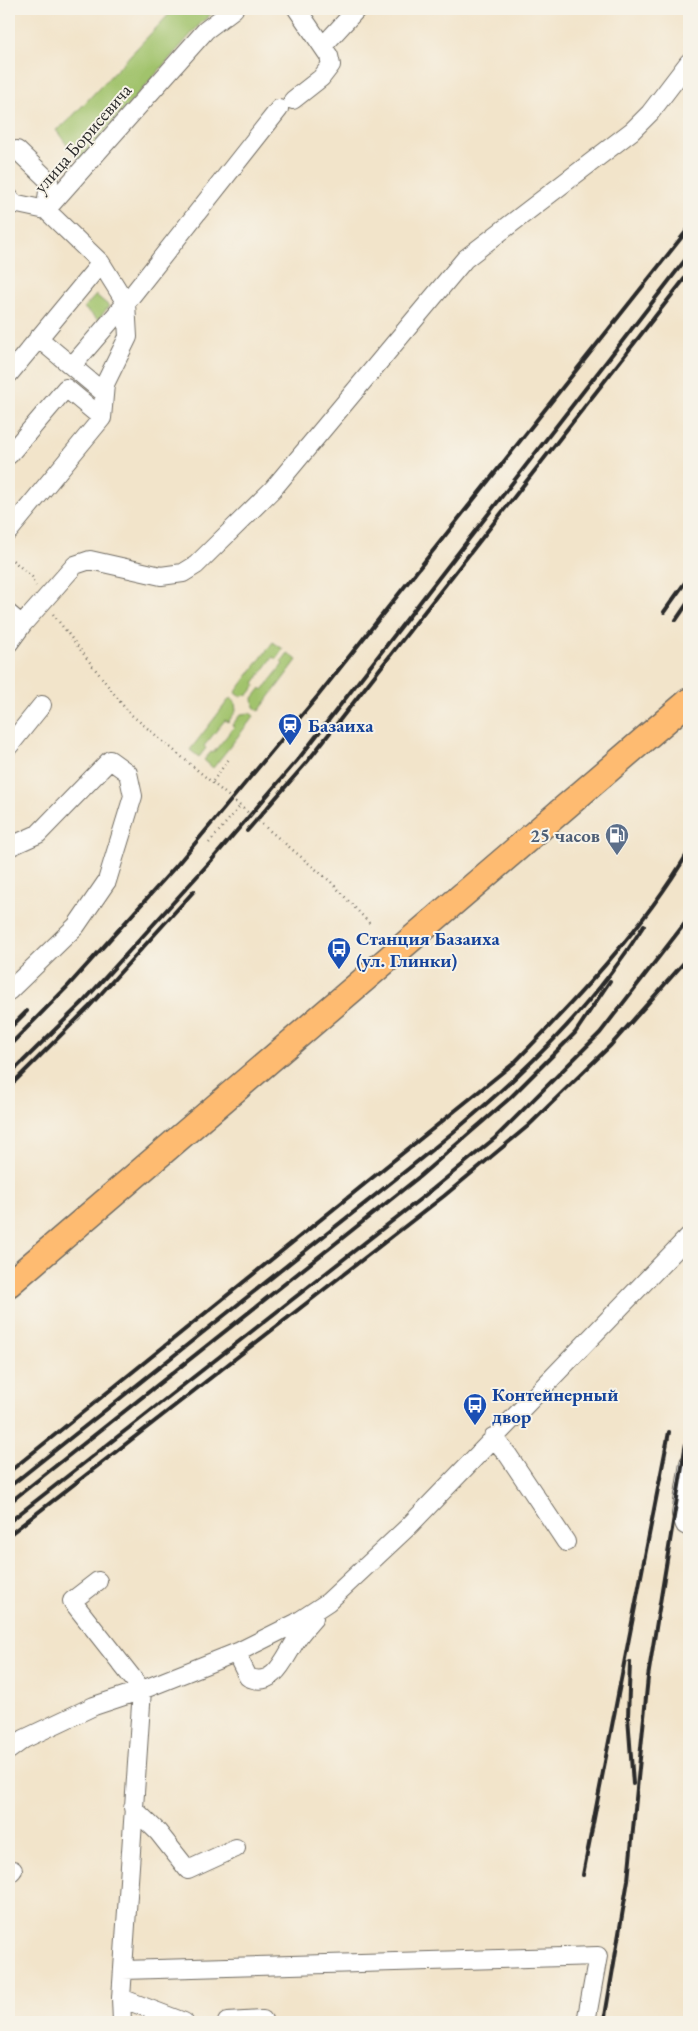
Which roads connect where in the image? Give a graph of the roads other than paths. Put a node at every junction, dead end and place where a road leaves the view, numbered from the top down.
1 (234, 9) edge
2 (297, 9) edge
3 (357, 9) edge
4 (323, 46) junction
5 (689, 62) edge
6 (9, 152) edge
7 (10, 202) edge
8 (46, 210) junction
9 (101, 263) junction
10 (126, 303) junction
11 (38, 338) junction
12 (72, 366) junction
13 (9, 374) edge
14 (104, 393) junction
15 (102, 418) junction
16 (9, 455) edge
17 (9, 531) edge
18 (15, 619) edge
19 (9, 643) edge
20 (689, 701) edge
21 (42, 705) dead end
22 (9, 746) edge
23 (9, 847) edge
24 (9, 991) edge
25 (689, 1236) edge
26 (9, 1284) edge
27 (493, 1437) junction
28 (689, 1463) edge
29 (687, 1526) edge
30 (566, 1542) dead end
31 (98, 1581) dead end
32 (328, 1602) junction
33 (240, 1650) junction
34 (142, 1690) junction
35 (9, 1750) edge
36 (133, 1808) junction
37 (236, 1848) dead end
38 (123, 1970) junction
39 (121, 1998) junction
40 (263, 2020) dead end
41 (122, 2022) edge
42 (184, 2022) edge
43 (227, 2022) edge
44 (586, 2022) edge

1 - 8 street, улица Борисевича
2 - 4 street
3 - 4 street
4 - 10 street
5 - 18 street
6 - 8 street
7 - 8 street
8 - 9 street, улица Борисевича
9 - 10 street, улица Борисевича
9 - 11 street
10 - 12 street
10 - 14 street, улица Борисевича
11 - 12 street
11 - 13 street
12 - 14 street
14 - 15 street, улица Борисевича
15 - 16 street
15 - 17 street
18 - 19 street
20 - 26 highway
21 - 22 street
23 - 24 street
25 - 27 street
27 - 30 street
27 - 32 street
28 - 29 street
31 - 34 street
32 - 33 street
32 - 33 street
33 - 34 street
34 - 35 street
34 - 36 street
36 - 37 street
36 - 38 street
38 - 39 street
38 - 44 street
39 - 41 street
39 - 42 street
40 - 43 street

